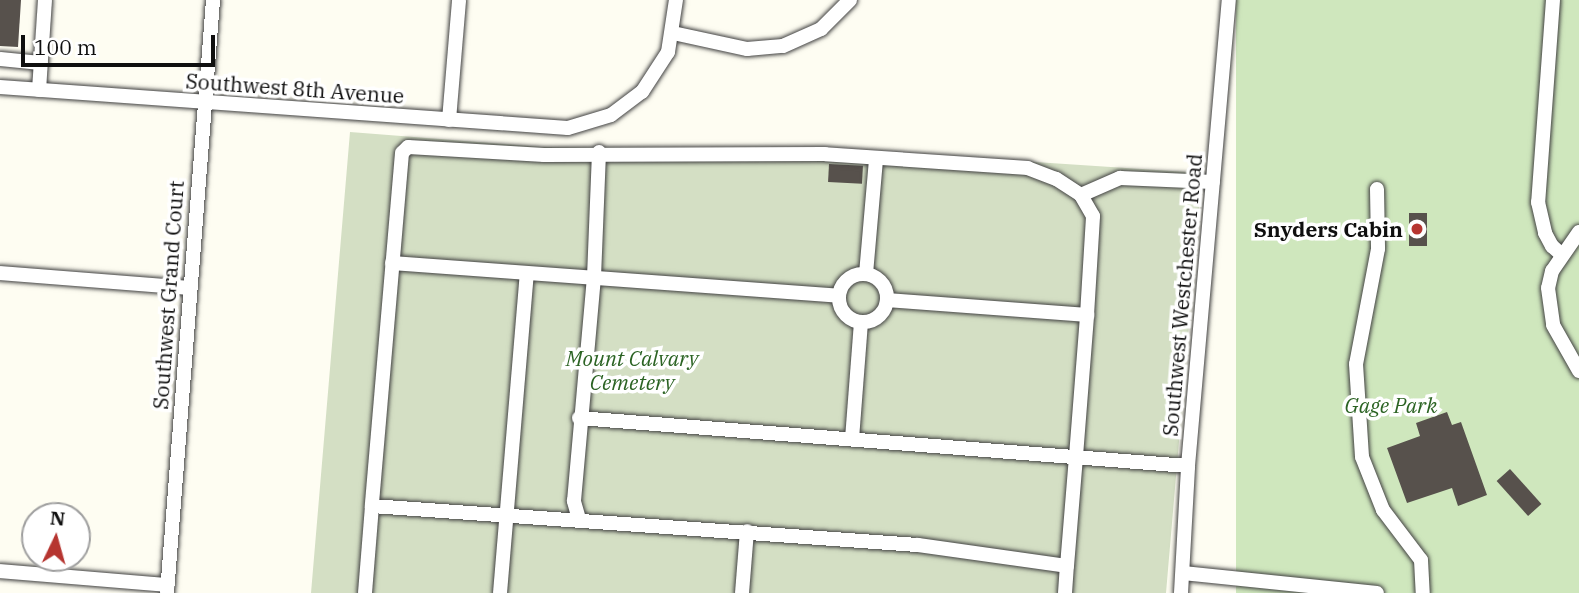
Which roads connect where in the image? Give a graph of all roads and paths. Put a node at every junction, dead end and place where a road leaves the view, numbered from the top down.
1 (45, 0) edge
2 (213, 0) edge
3 (459, 0) edge
4 (676, 0) edge
5 (850, 0) edge
6 (1229, 0) edge
7 (1553, 0) edge
8 (673, 33) junction
9 (0, 59) edge
10 (41, 63) junction
11 (0, 87) edge
12 (38, 90) junction
13 (204, 103) junction
14 (449, 120) junction
15 (600, 152) junction
16 (876, 159) junction
17 (1213, 182) junction
18 (1377, 189) dead end
19 (1082, 195) junction
20 (1579, 232) edge
21 (1561, 254) junction
22 (392, 263) junction
23 (0, 273) edge
24 (527, 274) junction
25 (866, 274) junction
26 (594, 277) junction
27 (188, 288) junction
28 (839, 296) junction
29 (887, 300) junction
30 (1087, 315) junction
31 (861, 322) junction
32 (1579, 371) edge
33 (579, 418) junction
34 (852, 439) junction
35 (1076, 456) junction
36 (1188, 466) junction
37 (372, 506) junction
38 (507, 517) junction
39 (579, 519) junction
40 (747, 531) junction
41 (1067, 566) junction
42 (0, 571) edge
43 (1183, 573) junction
44 (167, 589) edge
45 (365, 593) edge
46 (500, 593) edge
47 (742, 593) edge
48 (1065, 593) edge
49 (1181, 593) edge
50 (1377, 593) edge
51 (1423, 593) edge

1 - 10 street
2 - 13 street, Southwest Grand Court
3 - 14 street
4 - 8 street, Southwest 8th Avenue
5 - 8 street
6 - 17 street, Southwest Westchester Road
7 - 21 street
8 - 14 street, Southwest 8th Avenue
9 - 10 street
10 - 12 street
11 - 12 street, Southwest 8th Avenue
12 - 13 street, Southwest 8th Avenue
13 - 14 street, Southwest 8th Avenue
13 - 27 street, Southwest Grand Court
15 - 16 street
15 - 22 street
15 - 26 street
16 - 19 street
16 - 25 street
17 - 19 street
17 - 36 street, Southwest Westchester Road
18 - 51 street
19 - 30 street
20 - 21 street
21 - 32 street
22 - 24 street
22 - 37 street
23 - 27 street
24 - 26 street
24 - 38 street
25 - 28 street
25 - 29 street
26 - 28 street
26 - 33 street
27 - 44 street, Southwest Grand Court
28 - 31 street
29 - 30 street
29 - 31 street
30 - 35 street
31 - 34 street
33 - 34 street
33 - 39 street
34 - 35 street
35 - 36 street
35 - 41 street
36 - 43 street, Southwest Westchester Road
37 - 38 street
37 - 45 street
38 - 39 street
38 - 46 street
39 - 40 street
40 - 41 street
40 - 47 street
41 - 48 street
42 - 44 street
43 - 49 street, Southwest Westchester Road
43 - 50 street

